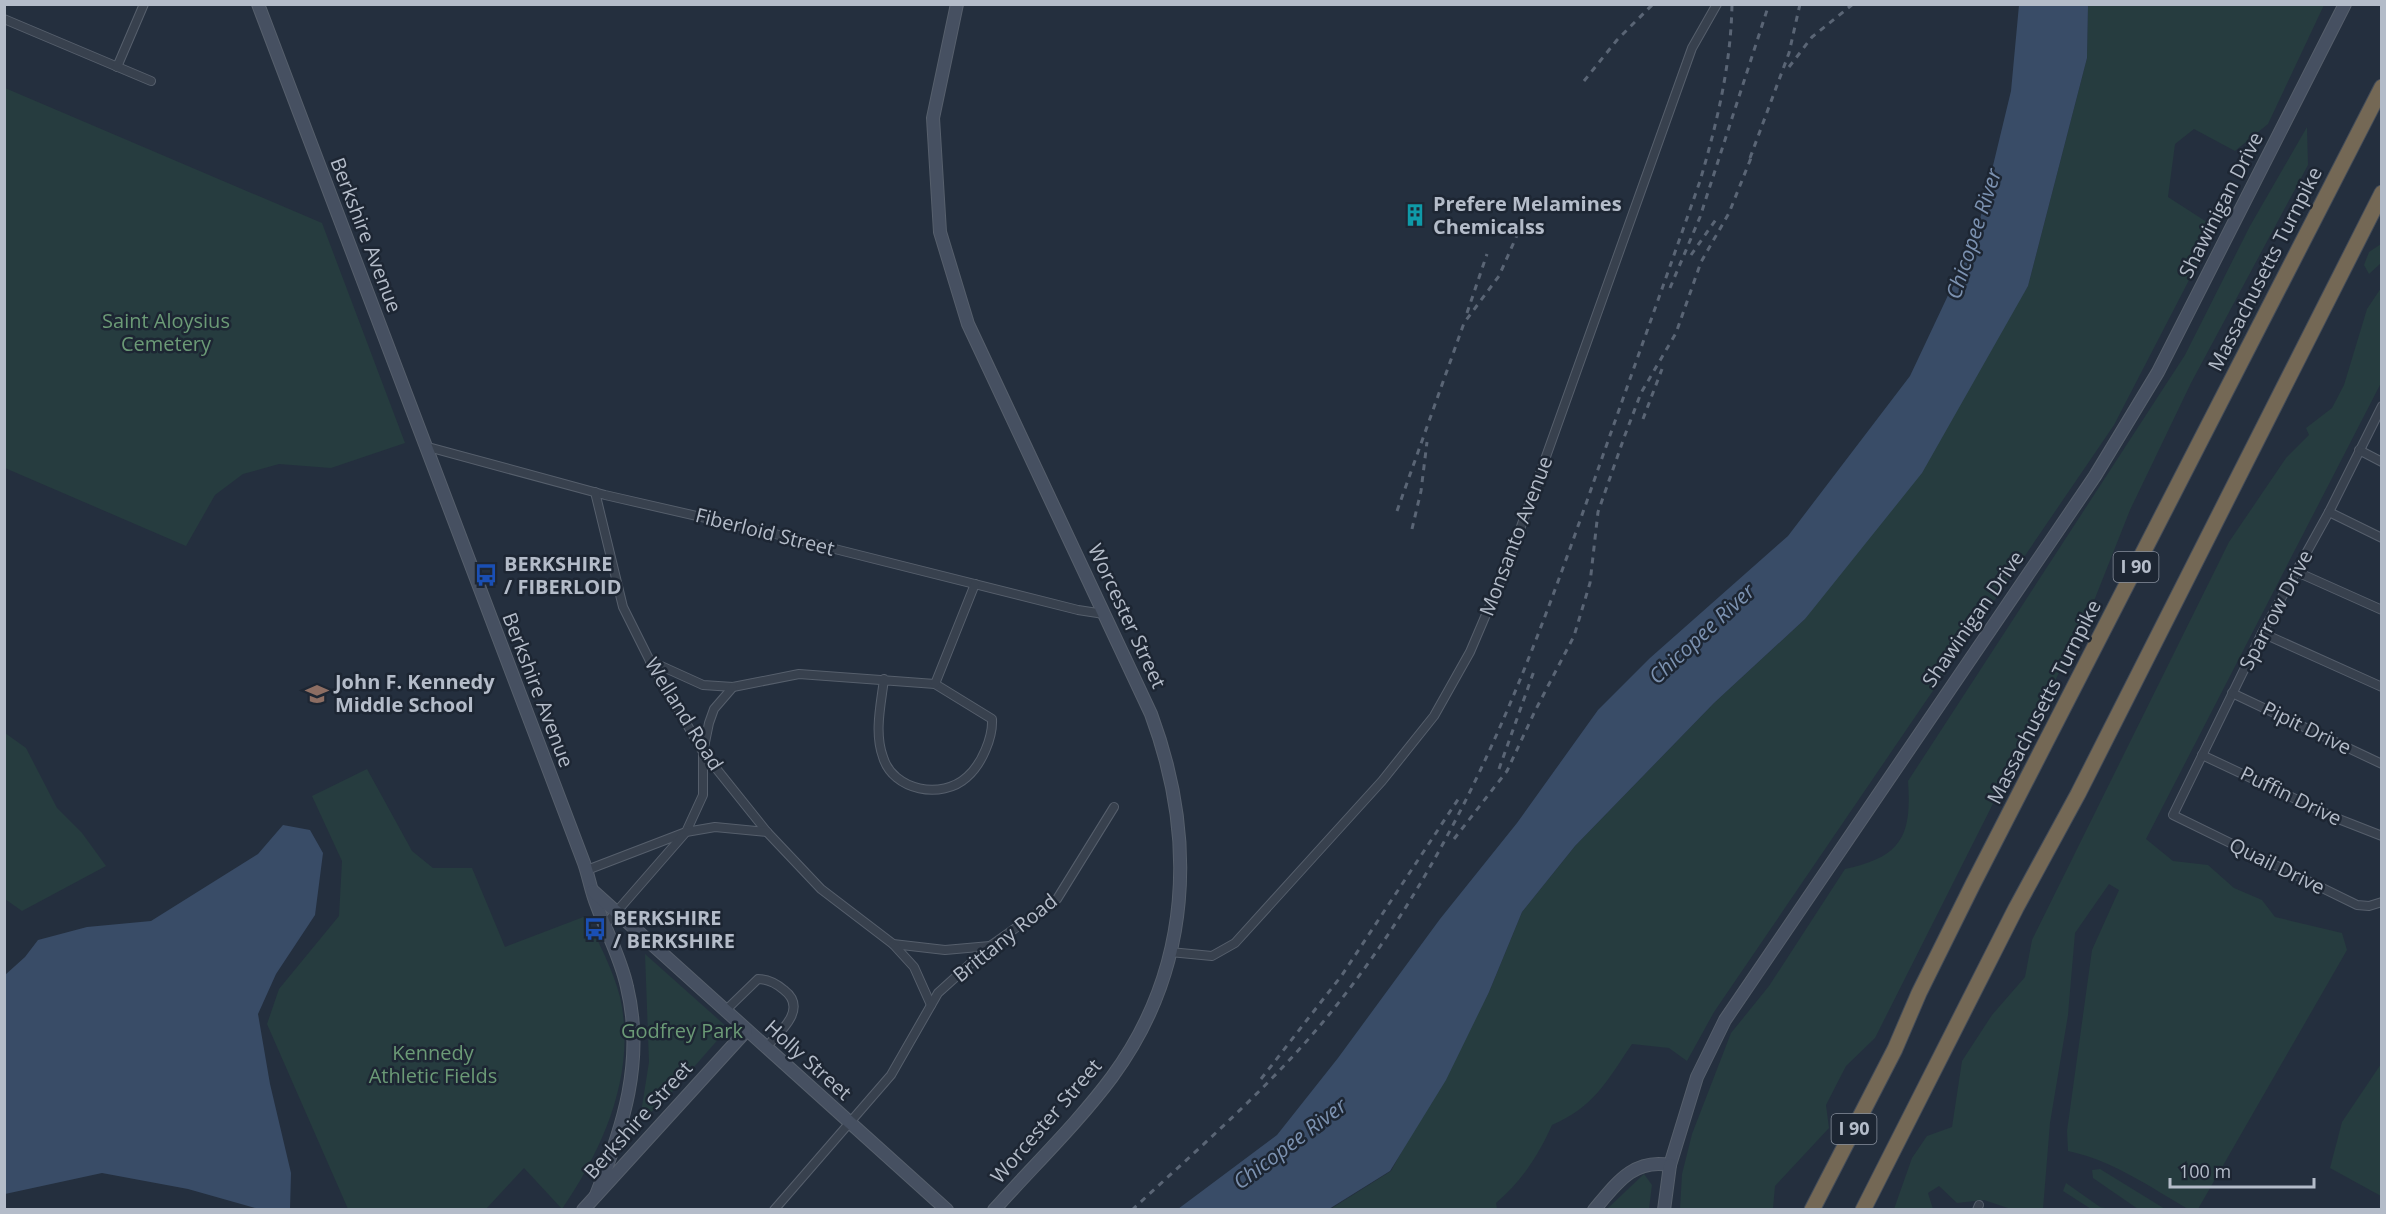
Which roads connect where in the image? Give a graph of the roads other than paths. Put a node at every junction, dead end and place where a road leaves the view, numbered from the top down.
1 (144, 4) edge
2 (258, 4) edge
3 (957, 4) edge
4 (1717, 4) edge
5 (2345, 4) edge
6 (4, 19) edge
7 (117, 68) junction
8 (151, 81) dead end
9 (2382, 87) edge
10 (2382, 193) edge
11 (2382, 406) edge
12 (428, 447) junction
13 (2358, 450) junction
14 (2382, 462) edge
15 (595, 492) junction
16 (2329, 512) junction
17 (2382, 538) edge
18 (2297, 572) junction
19 (975, 584) junction
20 (2382, 610) edge
21 (1104, 614) junction
22 (2262, 633) junction
23 (650, 661) junction
24 (884, 679) junction
25 (935, 684) junction
26 (733, 687) junction
27 (2382, 687) edge
28 (2232, 693) junction
29 (703, 752) junction
30 (2202, 754) junction
31 (2382, 764) edge
32 (1114, 807) dead end
33 (2173, 815) joint
34 (686, 832) junction
35 (766, 832) junction
36 (2382, 836) edge
37 (587, 870) junction
38 (592, 891) junction
39 (2382, 902) edge
40 (616, 912) junction
41 (605, 926) junction
42 (893, 944) junction
43 (990, 946) junction
44 (1170, 952) junction
45 (931, 1005) junction
46 (724, 1011) junction
47 (746, 1031) junction
48 (765, 1048) junction
49 (850, 1123) junction
50 (1670, 1165) junction
51 (596, 1195) junction
52 (583, 1209) edge
53 (774, 1209) edge
54 (946, 1209) edge
55 (994, 1209) edge
56 (1594, 1209) edge
57 (1664, 1209) edge
58 (1812, 1209) edge
59 (1863, 1209) edge

1 - 7 street
2 - 12 main road, Berkshire Avenue
3 - 21 main road, Worcester Street
4 - 44 street, Monsanto Avenue
5 - 50 main road, Shawinigan Drive
6 - 7 street
7 - 8 street
9 - 58 highway, Massachusetts Turnpike / I 90
10 - 59 highway, I 90
11 - 13 street, Sparrow Drive
12 - 15 street, Fiberloid Street
12 - 37 main road, Berkshire Avenue
13 - 14 street
13 - 16 street, Sparrow Drive
15 - 19 street, Fiberloid Street
15 - 23 street, Welland Road
16 - 17 street
16 - 18 street, Sparrow Drive
18 - 20 street
18 - 22 street, Sparrow Drive
19 - 21 street, Fiberloid Street
19 - 25 street
21 - 44 main road, Worcester Street
22 - 27 street
22 - 28 street, Sparrow Drive
23 - 26 street
23 - 29 street, Welland Road
24 - 25 street
24 - 25 street
24 - 26 street
26 - 29 street
28 - 30 street, Sparrow Drive
28 - 31 street, Pipit Drive
29 - 34 street
29 - 35 street, Welland Road
30 - 33 street, Sparrow Drive
30 - 36 street, Puffin Drive
32 - 43 street, Brittany Road
33 - 39 street, Quail Drive
34 - 35 street
34 - 37 street
34 - 40 street
35 - 42 street, Welland Road
37 - 38 main road, Berkshire Avenue
38 - 40 main road, Holly Street
38 - 41 main road, Berkshire Avenue
40 - 41 street
40 - 46 main road, Holly Street
41 - 51 main road, Berkshire Avenue
42 - 43 street
42 - 45 street, Welland Road
43 - 45 street, Brittany Road
44 - 55 main road, Worcester Street
45 - 49 street, Brittany Road
46 - 47 main road, Holly Street
46 - 48 street
47 - 48 main road, Holly Street
47 - 51 main road, Berkshire Street
48 - 49 main road, Holly Street
49 - 53 street, Brittany Road
49 - 54 main road, Holly Street
50 - 56 main road
50 - 57 main road, Shawinigan Drive
51 - 52 main road, Berkshire Street

